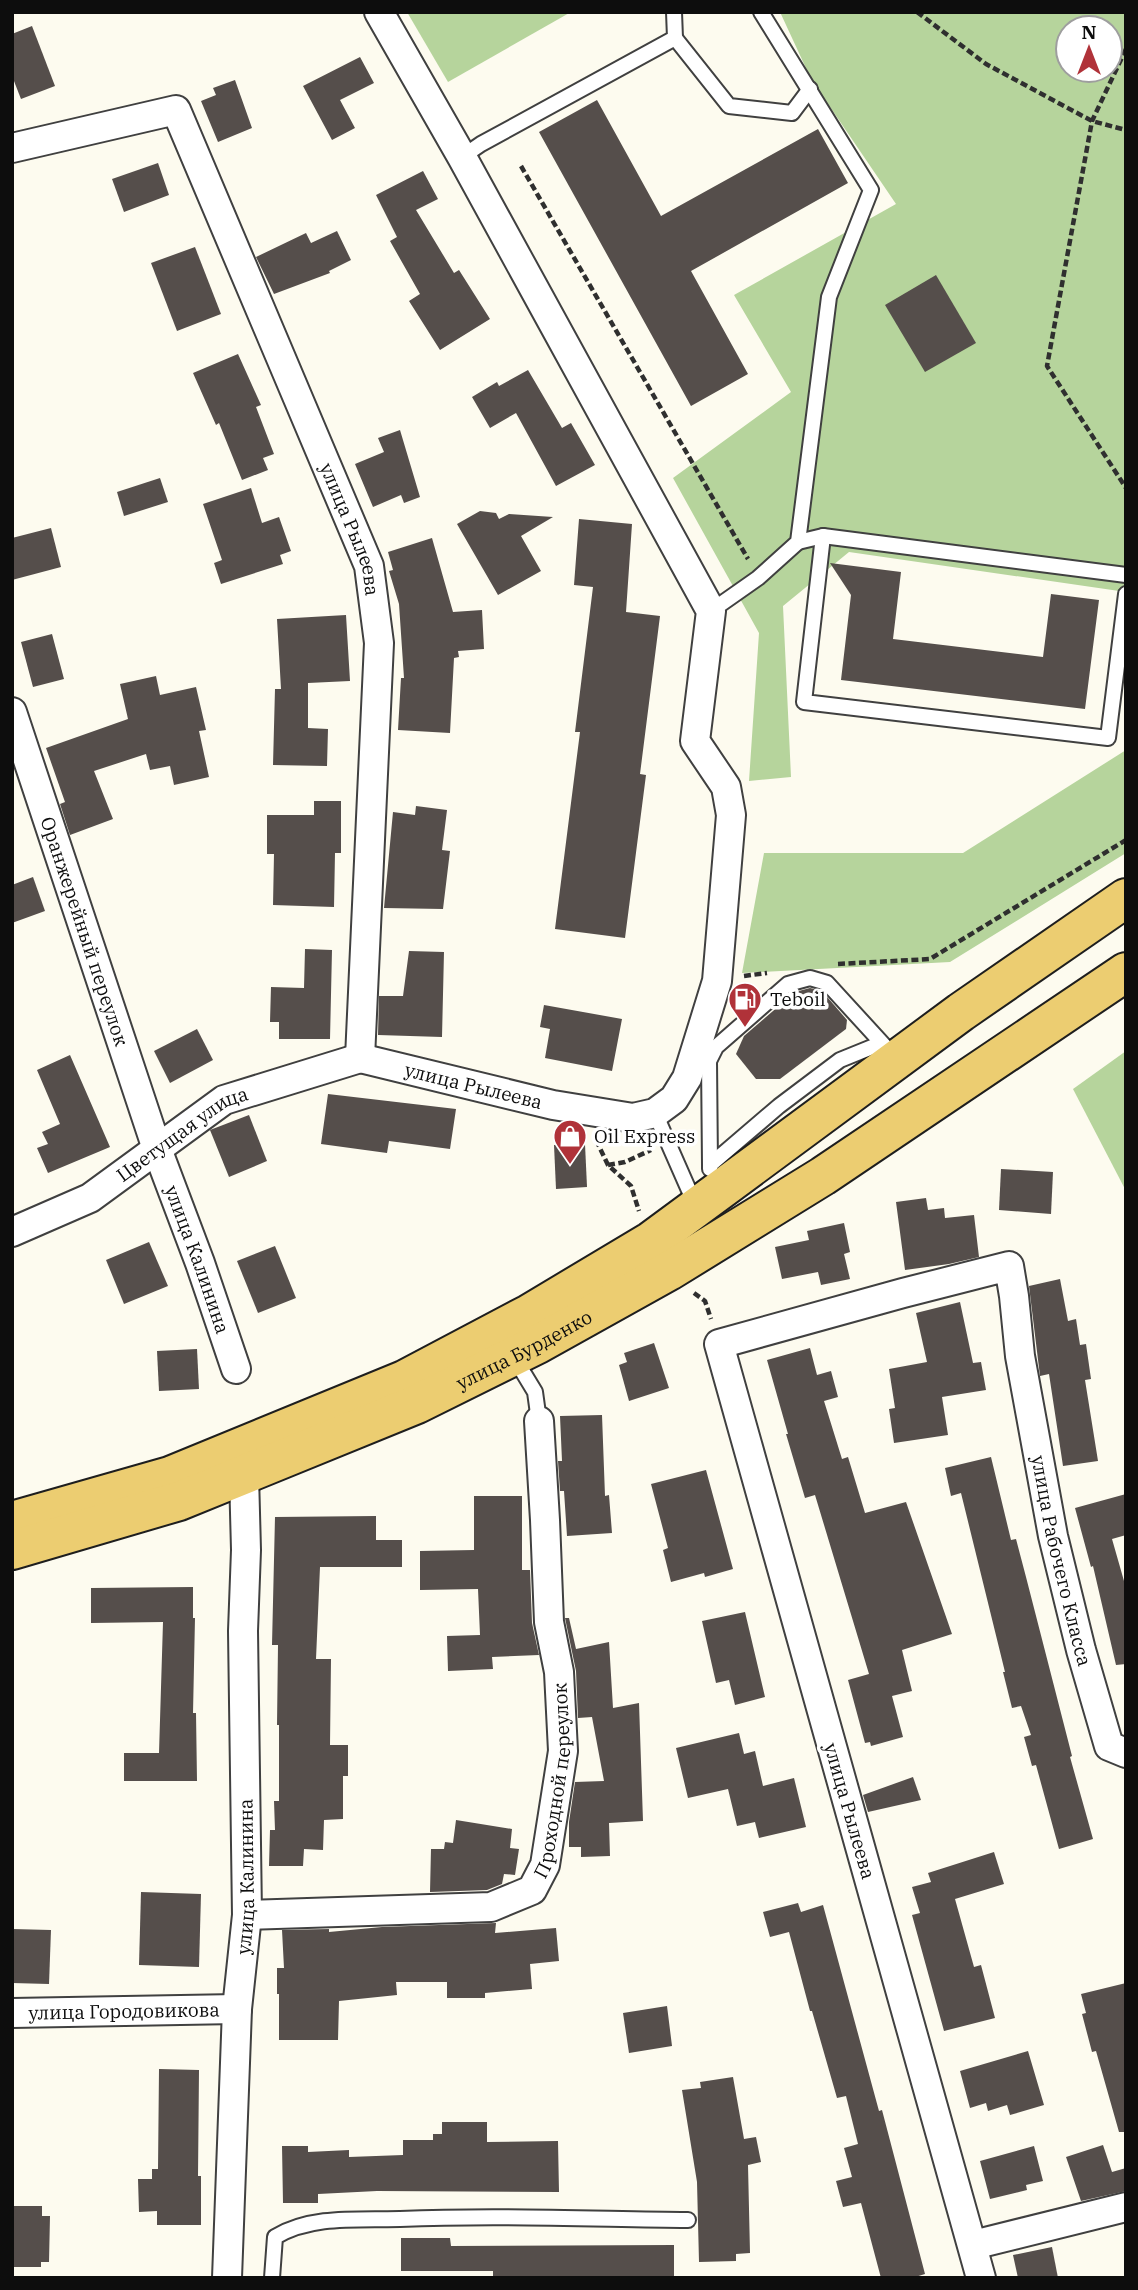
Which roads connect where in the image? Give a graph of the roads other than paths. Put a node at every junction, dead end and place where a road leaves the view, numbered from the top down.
1 (379, 12) edge
2 (674, 12) edge
3 (761, 12) edge
4 (675, 38) junction
5 (810, 89) junction
6 (12, 148) edge
7 (462, 158) junction
8 (823, 536) junction
9 (798, 542) junction
10 (1126, 575) edge
11 (1126, 594) edge
12 (710, 611) junction
13 (12, 712) edge
14 (1126, 898) edge
15 (1126, 972) edge
16 (907, 1047) junction
17 (360, 1058) junction
18 (655, 1113) junction
19 (157, 1149) junction
20 (706, 1188) junction
21 (12, 1232) edge
22 (513, 1356) junction
23 (1020, 1356) joint
24 (236, 1369) dead end
25 (539, 1422) joint
26 (244, 1475) junction
27 (12, 1521) edge
28 (12, 1550) edge
29 (1126, 1753) edge
30 (247, 1915) junction
31 (237, 2009) junction
32 (12, 2012) edge
33 (1126, 2207) edge
34 (688, 2220) dead end
35 (973, 2245) junction
36 (227, 2278) edge
37 (272, 2278) edge
38 (981, 2278) edge

1 - 7 street
2 - 4 lane
3 - 5 lane
4 - 5 lane
4 - 7 lane
5 - 9 lane
6 - 17 street, улица Рылеева
7 - 12 street
8 - 9 lane
8 - 10 lane
8 - 11 lane
9 - 12 lane
12 - 18 street
13 - 19 street, Оранжерейный переулок
14 - 16 main road, улица Бурденко
15 - 22 main road, улица Бурденко
16 - 20 main road, улица Бурденко
16 - 20 lane
17 - 18 street, улица Рылеева
17 - 19 street, Цветущая улица
18 - 20 lane
19 - 21 street, Цветущая улица
19 - 24 street, улица Калинина
20 - 27 main road, улица Бурденко
22 - 25 lane
22 - 26 main road, улица Бурденко
23 - 29 street, улица Рабочего Класса
23 - 35 street, улица Рылеева
25 - 30 street, Проходной переулок
26 - 28 main road, улица Бурденко
26 - 30 street, улица Калинина
30 - 31 street, улица Калинина
31 - 32 street, улица Городовикова
31 - 36 street, улица Калинина
33 - 35 street
34 - 37 lane
35 - 38 street, улица Рылеева

